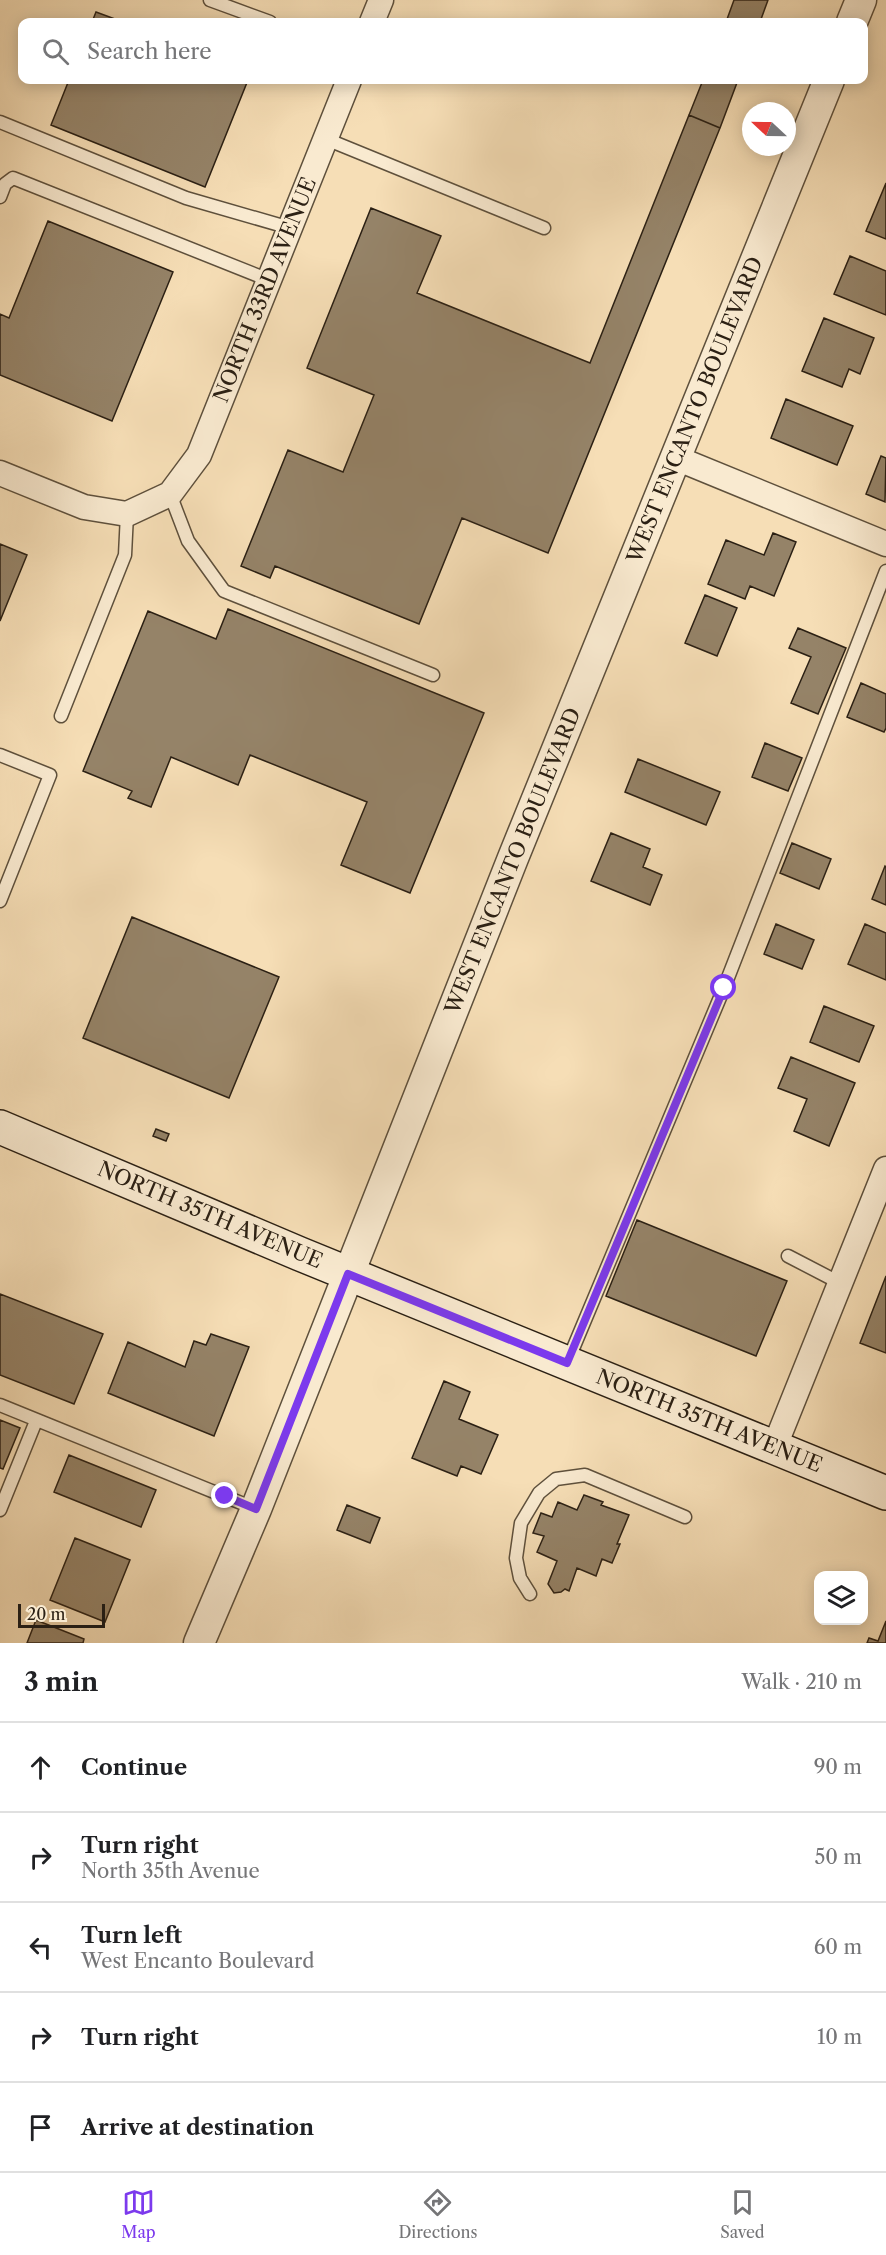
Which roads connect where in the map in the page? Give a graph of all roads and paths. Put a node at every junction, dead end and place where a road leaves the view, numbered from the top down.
1 (210, 0) edge
2 (381, 0) edge
3 (861, 0) edge
4 (259, 18) edge
5 (374, 18) edge
6 (854, 18) edge
7 (347, 84) edge
8 (827, 84) edge
9 (0, 122) edge
10 (326, 139) junction
11 (0, 197) edge
12 (290, 228) junction
13 (544, 228) dead end
14 (269, 280) junction
15 (676, 458) junction
16 (0, 473) edge
17 (170, 494) junction
18 (127, 514) junction
19 (886, 544) edge
20 (886, 571) edge
21 (433, 675) dead end
22 (61, 716) dead end
23 (0, 755) edge
24 (0, 901) edge
25 (0, 1127) edge
26 (886, 1169) edge
27 (788, 1256) dead end
28 (348, 1274) junction
29 (840, 1283) junction
30 (567, 1363) junction
31 (0, 1406) edge
32 (36, 1420) junction
33 (774, 1448) junction
34 (886, 1493) edge
35 (256, 1509) junction
36 (0, 1510) edge
37 (685, 1517) dead end
38 (530, 1594) dead end
39 (199, 1643) edge

1 - 4 lane
2 - 5 street
3 - 6 street
7 - 10 street, NORTH 33RD AVENUE
8 - 15 street, WEST ENCANTO BOULEVARD
9 - 12 lane
10 - 12 street, NORTH 33RD AVENUE
10 - 13 lane
11 - 14 lane
12 - 14 street, NORTH 33RD AVENUE
14 - 17 street, NORTH 33RD AVENUE
15 - 19 street
15 - 28 street, WEST ENCANTO BOULEVARD
16 - 18 street
17 - 18 street
17 - 21 lane
18 - 22 lane
20 - 30 lane
23 - 24 lane
25 - 28 main road, NORTH 35TH AVENUE
26 - 29 street
27 - 29 lane
28 - 30 main road, NORTH 35TH AVENUE
28 - 35 street, WEST ENCANTO BOULEVARD
29 - 33 street
30 - 33 main road, NORTH 35TH AVENUE
31 - 32 lane
32 - 35 lane
32 - 36 lane
33 - 34 main road, NORTH 35TH AVENUE
35 - 39 street, WEST ENCANTO BOULEVARD
37 - 38 lane

